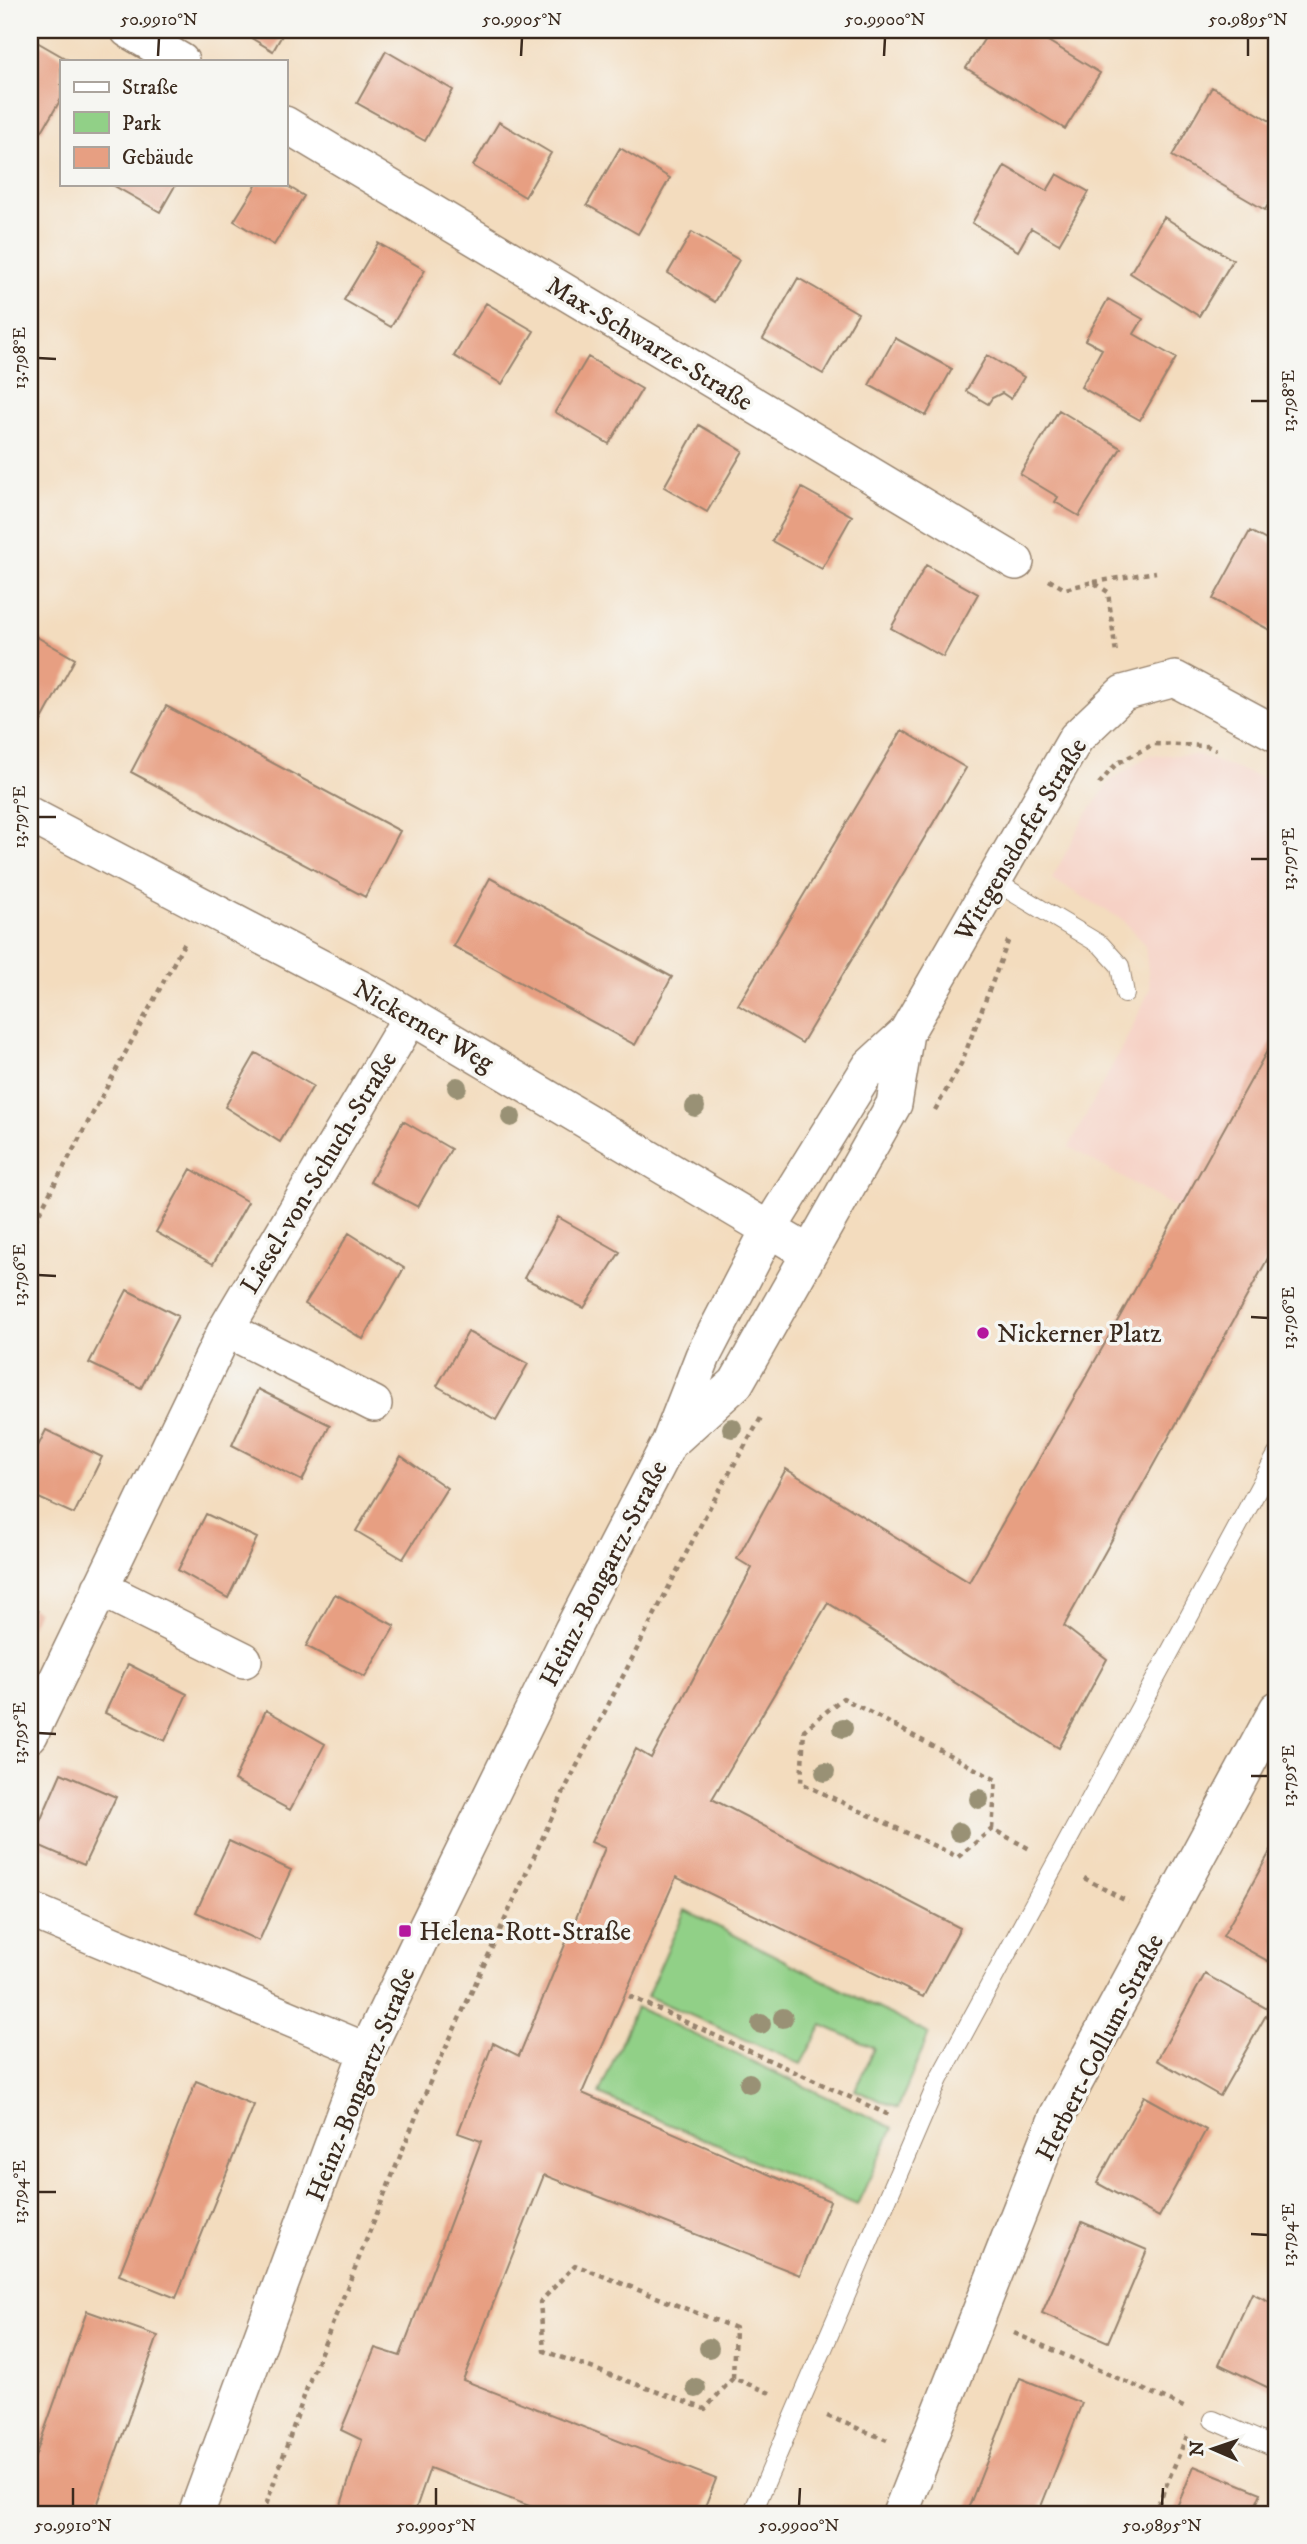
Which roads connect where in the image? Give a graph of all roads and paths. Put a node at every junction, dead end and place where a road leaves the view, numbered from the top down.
1 (128, 30) edge
2 (179, 60) edge
3 (287, 125) edge
4 (1016, 562) joint
5 (1156, 572) dead end
6 (1093, 582) junction
7 (1111, 628) dead end
8 (1277, 734) edge
9 (1217, 751) dead end
10 (1091, 793) dead end
11 (30, 815) edge
12 (1009, 890) junction
13 (204, 908) junction
14 (1125, 994) dead end
15 (411, 1016) junction
16 (906, 1033) junction
17 (935, 1111) dead end
18 (769, 1229) junction
19 (30, 1230) edge
20 (808, 1253) junction
21 (226, 1329) junction
22 (374, 1404) dead end
23 (766, 1408) dead end
24 (669, 1443) junction
25 (1277, 1454) edge
26 (100, 1588) junction
27 (244, 1660) dead end
28 (1277, 1709) edge
29 (30, 1735) edge
30 (992, 1829) junction
31 (1055, 1863) junction
32 (1130, 1903) dead end
33 (30, 1910) edge
34 (629, 1996) dead end
35 (368, 2051) junction
36 (917, 2128) junction
37 (1046, 2347) dead end
38 (733, 2378) junction
39 (799, 2405) junction
40 (1205, 2416) joint
41 (1191, 2425) dead end
42 (885, 2439) dead end
43 (1277, 2448) edge
44 (196, 2514) edge
45 (263, 2514) edge
46 (752, 2514) edge
47 (900, 2514) edge
48 (1154, 2514) edge

1 - 2 street
3 - 4 street, Max-Schwarze-Straße
4 - 6 path
5 - 6 path
6 - 7 path
8 - 12 street, Wittgensdorfer Straße
9 - 10 path
11 - 13 street, Nickerner Weg
12 - 14 lane
12 - 16 street, Wittgensdorfer Straße
12 - 17 path
13 - 15 street, Nickerner Weg
13 - 19 path
15 - 18 street, Nickerner Weg
15 - 21 street, Liesel-von-Schuch-Straße
16 - 18 street, Wittgensdorfer Straße
16 - 20 street, Wittgensdorfer Straße
18 - 20 street, Nickerner Weg
18 - 24 street, Heinz-Bongartz-Straße
20 - 24 street, Heinz-Bongartz-Straße
21 - 22 street
21 - 26 street, Liesel-von-Schuch-Straße
23 - 45 path
24 - 35 street, Heinz-Bongartz-Straße
25 - 31 lane
26 - 27 street
26 - 29 street, Liesel-von-Schuch-Straße
28 - 47 street, Herbert-Collum-Straße
30 - 30 path
30 - 31 path
31 - 32 path
31 - 36 lane
33 - 35 street
34 - 36 path
35 - 44 street, Heinz-Bongartz-Straße
36 - 39 lane
37 - 40 path
38 - 38 path
38 - 39 path
39 - 42 path
39 - 46 lane
40 - 43 lane
41 - 48 path

